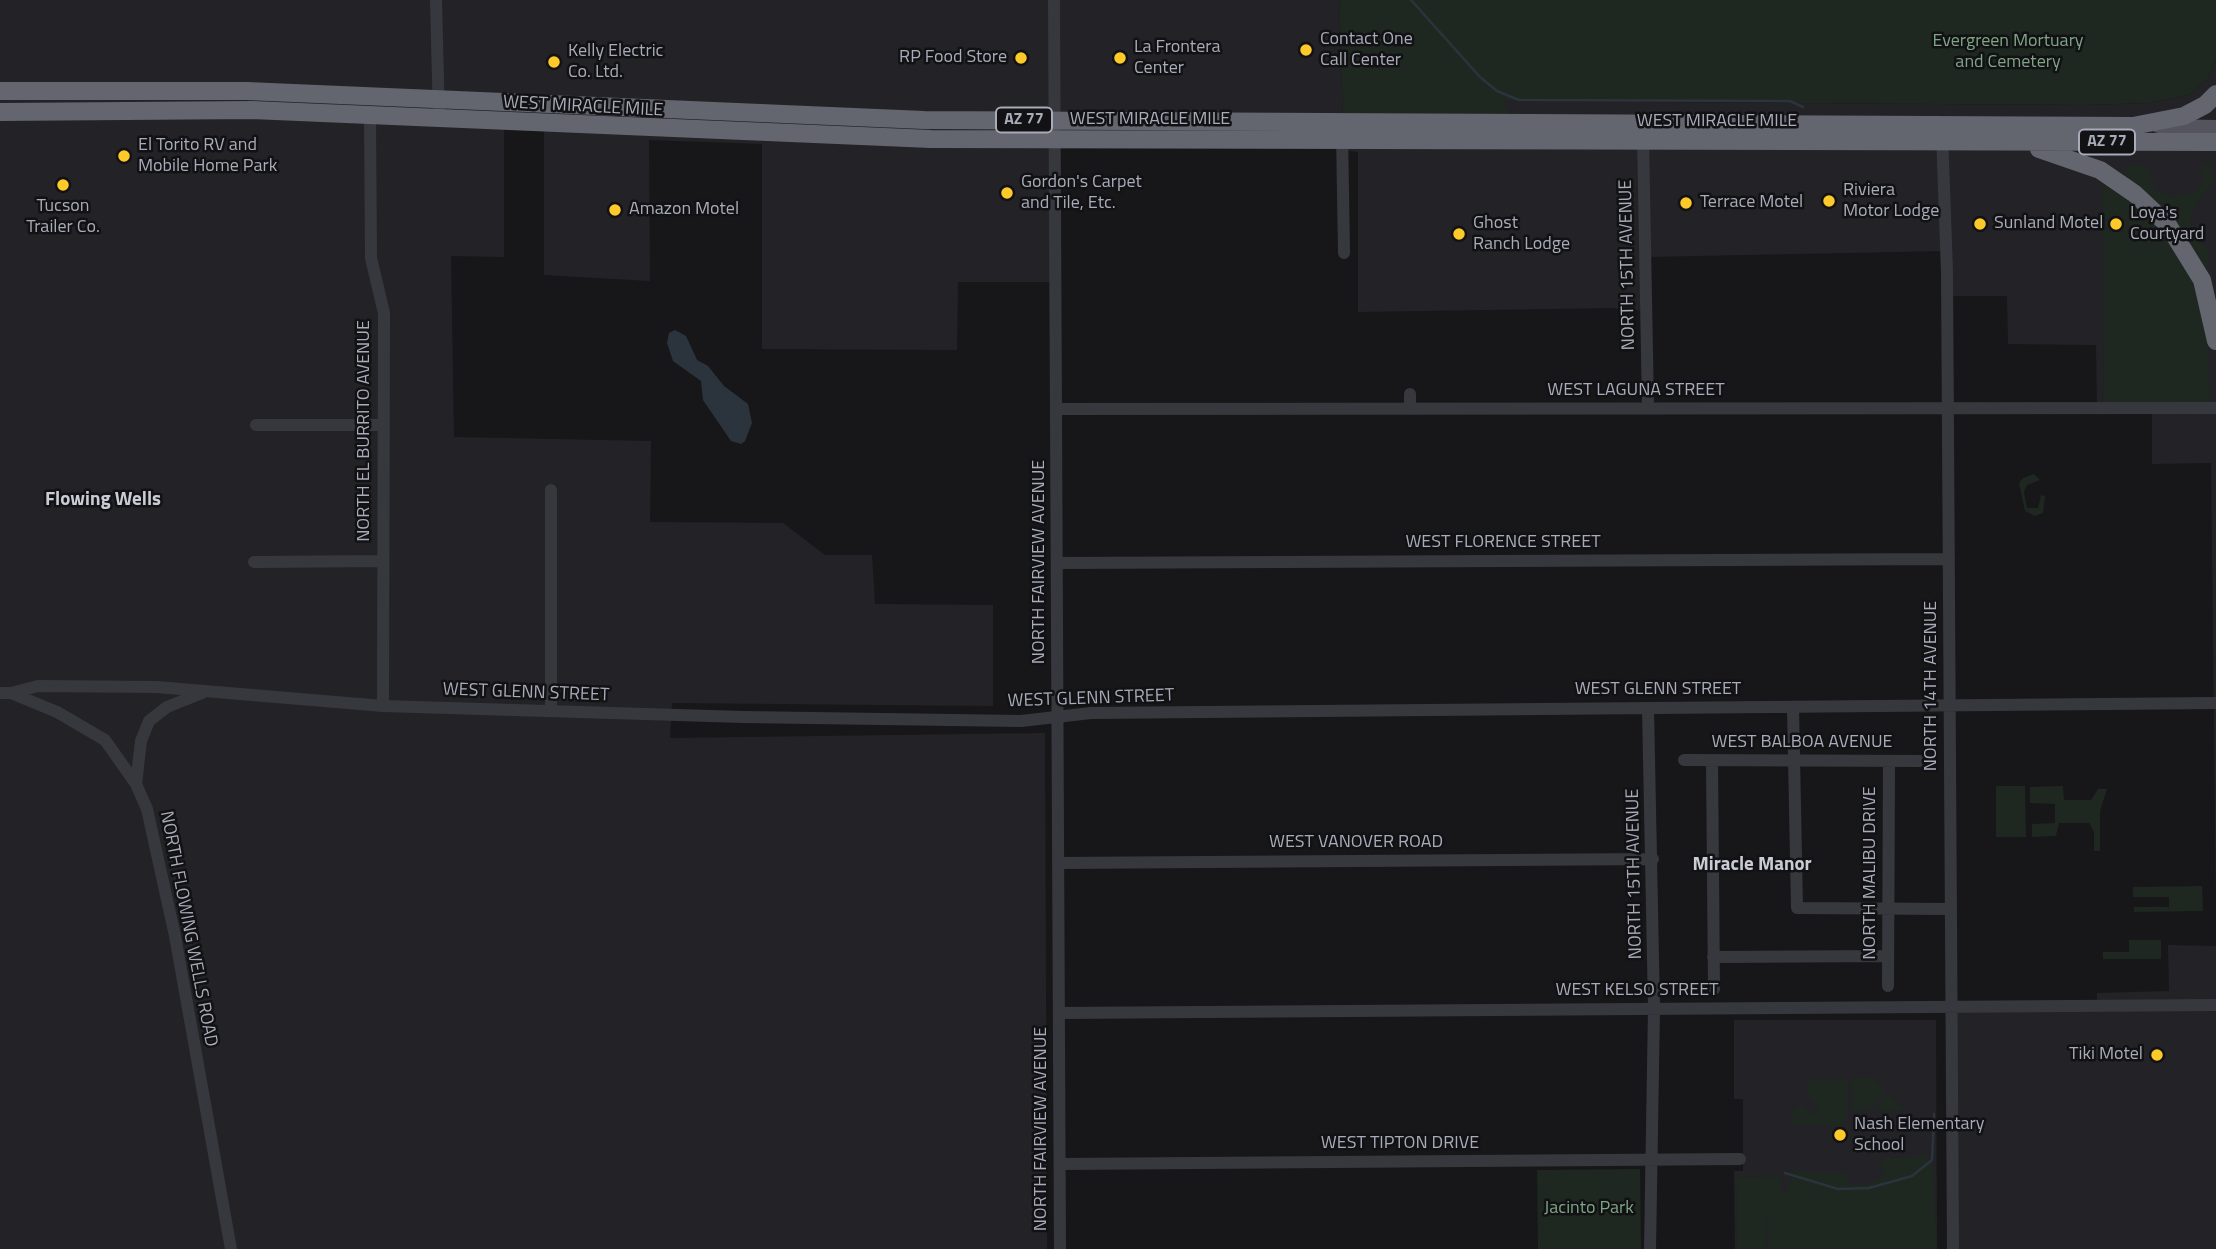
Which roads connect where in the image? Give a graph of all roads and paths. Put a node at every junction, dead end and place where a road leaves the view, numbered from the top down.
1 (436, 0) edge
2 (1054, 0) edge
3 (0, 91) edge
4 (2216, 94) edge
5 (439, 100) junction
6 (0, 112) edge
7 (752, 114) junction
8 (370, 116) junction
9 (439, 119) junction
10 (1053, 120) junction
11 (1343, 121) junction
12 (1643, 122) junction
13 (2133, 126) junction
14 (2216, 127) edge
15 (632, 128) junction
16 (1942, 133) junction
17 (1053, 139) junction
18 (1343, 140) junction
19 (1643, 141) junction
20 (1998, 142) junction
21 (2216, 142) edge
22 (1344, 253) dead end
23 (2216, 341) edge
24 (1410, 394) dead end
25 (1948, 407) junction
26 (1648, 408) junction
27 (2216, 408) edge
28 (1056, 409) junction
29 (1410, 409) junction
30 (256, 425) dead end
31 (383, 425) junction
32 (551, 490) dead end
33 (1949, 559) junction
34 (382, 561) junction
35 (254, 562) dead end
36 (1058, 563) junction
37 (207, 692) junction
38 (6, 693) edge
39 (2216, 703) edge
40 (1950, 705) junction
41 (383, 706) junction
42 (1793, 707) junction
43 (1648, 708) junction
44 (551, 710) junction
45 (1058, 717) junction
46 (1684, 760) dead end
47 (1712, 761) junction
48 (1795, 761) junction
49 (1889, 761) junction
50 (1920, 761) dead end
51 (136, 784) junction
52 (1653, 859) junction
53 (1058, 863) junction
54 (1888, 909) junction
55 (1951, 909) junction
56 (1888, 956) junction
57 (1713, 957) junction
58 (1888, 986) dead end
59 (1714, 989) dead end
60 (2216, 1005) edge
61 (1654, 1008) junction
62 (1953, 1008) junction
63 (1059, 1013) junction
64 (1740, 1158) dead end
65 (1651, 1160) junction
66 (1060, 1164) junction
67 (231, 1249) edge
68 (1060, 1249) edge
69 (1650, 1249) edge
70 (1953, 1249) edge

1 - 5 street
2 - 10 street, NORTH FAIRVIEW AVENUE
3 - 5 highway, WEST MIRACLE MILE / AZ 77
4 - 13 highway, AZ 77
5 - 7 highway, WEST MIRACLE MILE / AZ 77
5 - 9 street
6 - 8 highway, WEST MIRACLE MILE / AZ 77
7 - 10 highway, WEST MIRACLE MILE / AZ 77
7 - 15 highway
8 - 9 highway, WEST MIRACLE MILE / AZ 77
8 - 31 street, NORTH EL BURRITO AVENUE
9 - 15 highway, WEST MIRACLE MILE / AZ 77
10 - 11 highway, WEST MIRACLE MILE / AZ 77
10 - 17 street, NORTH FAIRVIEW AVENUE
11 - 12 highway, WEST MIRACLE MILE / AZ 77
11 - 18 street
12 - 16 highway, WEST MIRACLE MILE / AZ 77
12 - 19 street, NORTH 15TH AVENUE
13 - 14 main road, WEST MIRACLE MILE / AZ 77
13 - 16 highway, WEST MIRACLE MILE / AZ 77
15 - 17 highway, WEST MIRACLE MILE / AZ 77
16 - 19 highway, WEST MIRACLE MILE / AZ 77
16 - 20 highway, WEST MIRACLE MILE / AZ 77
16 - 25 street, NORTH 14TH AVENUE
17 - 18 highway, WEST MIRACLE MILE / AZ 77
17 - 28 street, NORTH FAIRVIEW AVENUE
18 - 19 highway, WEST MIRACLE MILE / AZ 77
18 - 22 street
19 - 26 street, NORTH 15TH AVENUE
20 - 21 highway, WEST MIRACLE MILE / AZ 77
20 - 23 highway
24 - 29 street
25 - 26 street, WEST LAGUNA STREET
25 - 27 street, WEST LAGUNA STREET
25 - 33 street, NORTH 14TH AVENUE
26 - 29 street, WEST LAGUNA STREET
28 - 29 street, WEST LAGUNA STREET
28 - 36 street, NORTH FAIRVIEW AVENUE
30 - 31 street
31 - 34 street, NORTH EL BURRITO AVENUE
32 - 44 street
33 - 36 street, WEST FLORENCE STREET
33 - 40 street, NORTH 14TH AVENUE
34 - 35 street
34 - 41 street, NORTH EL BURRITO AVENUE
36 - 45 street, NORTH FAIRVIEW AVENUE
37 - 38 street, WEST GLENN STREET
37 - 41 street, WEST GLENN STREET
37 - 51 street
38 - 51 street, NORTH FLOWING WELLS ROAD
39 - 40 street, WEST GLENN STREET
40 - 42 street, WEST GLENN STREET
40 - 55 street, NORTH 14TH AVENUE
41 - 44 street, WEST GLENN STREET
42 - 43 street, WEST GLENN STREET
42 - 48 street
43 - 45 street, WEST GLENN STREET
43 - 52 street, NORTH 15TH AVENUE
44 - 45 street, WEST GLENN STREET
45 - 53 street, NORTH FAIRVIEW AVENUE
46 - 47 street, WEST BALBOA AVENUE
47 - 48 street, WEST BALBOA AVENUE
47 - 57 street
48 - 49 street, WEST BALBOA AVENUE
48 - 54 street
49 - 50 street, WEST BALBOA AVENUE
49 - 54 street, NORTH MALIBU DRIVE
51 - 67 street, NORTH FLOWING WELLS ROAD
52 - 53 street, WEST VANOVER ROAD
52 - 61 street, NORTH 15TH AVENUE
53 - 63 street, NORTH FAIRVIEW AVENUE
54 - 55 street
54 - 56 street, NORTH MALIBU DRIVE
55 - 62 street, NORTH 14TH AVENUE
56 - 57 street
56 - 58 street, NORTH MALIBU DRIVE
57 - 59 street
60 - 62 street, WEST KELSO STREET
61 - 62 street, WEST KELSO STREET
61 - 63 street, WEST KELSO STREET
61 - 65 street, NORTH 15TH AVENUE
62 - 70 street, NORTH 14TH AVENUE
63 - 66 street, NORTH FAIRVIEW AVENUE
64 - 65 street, WEST TIPTON DRIVE
65 - 66 street, WEST TIPTON DRIVE
65 - 69 street, NORTH 15TH AVENUE
66 - 68 street, NORTH FAIRVIEW AVENUE

